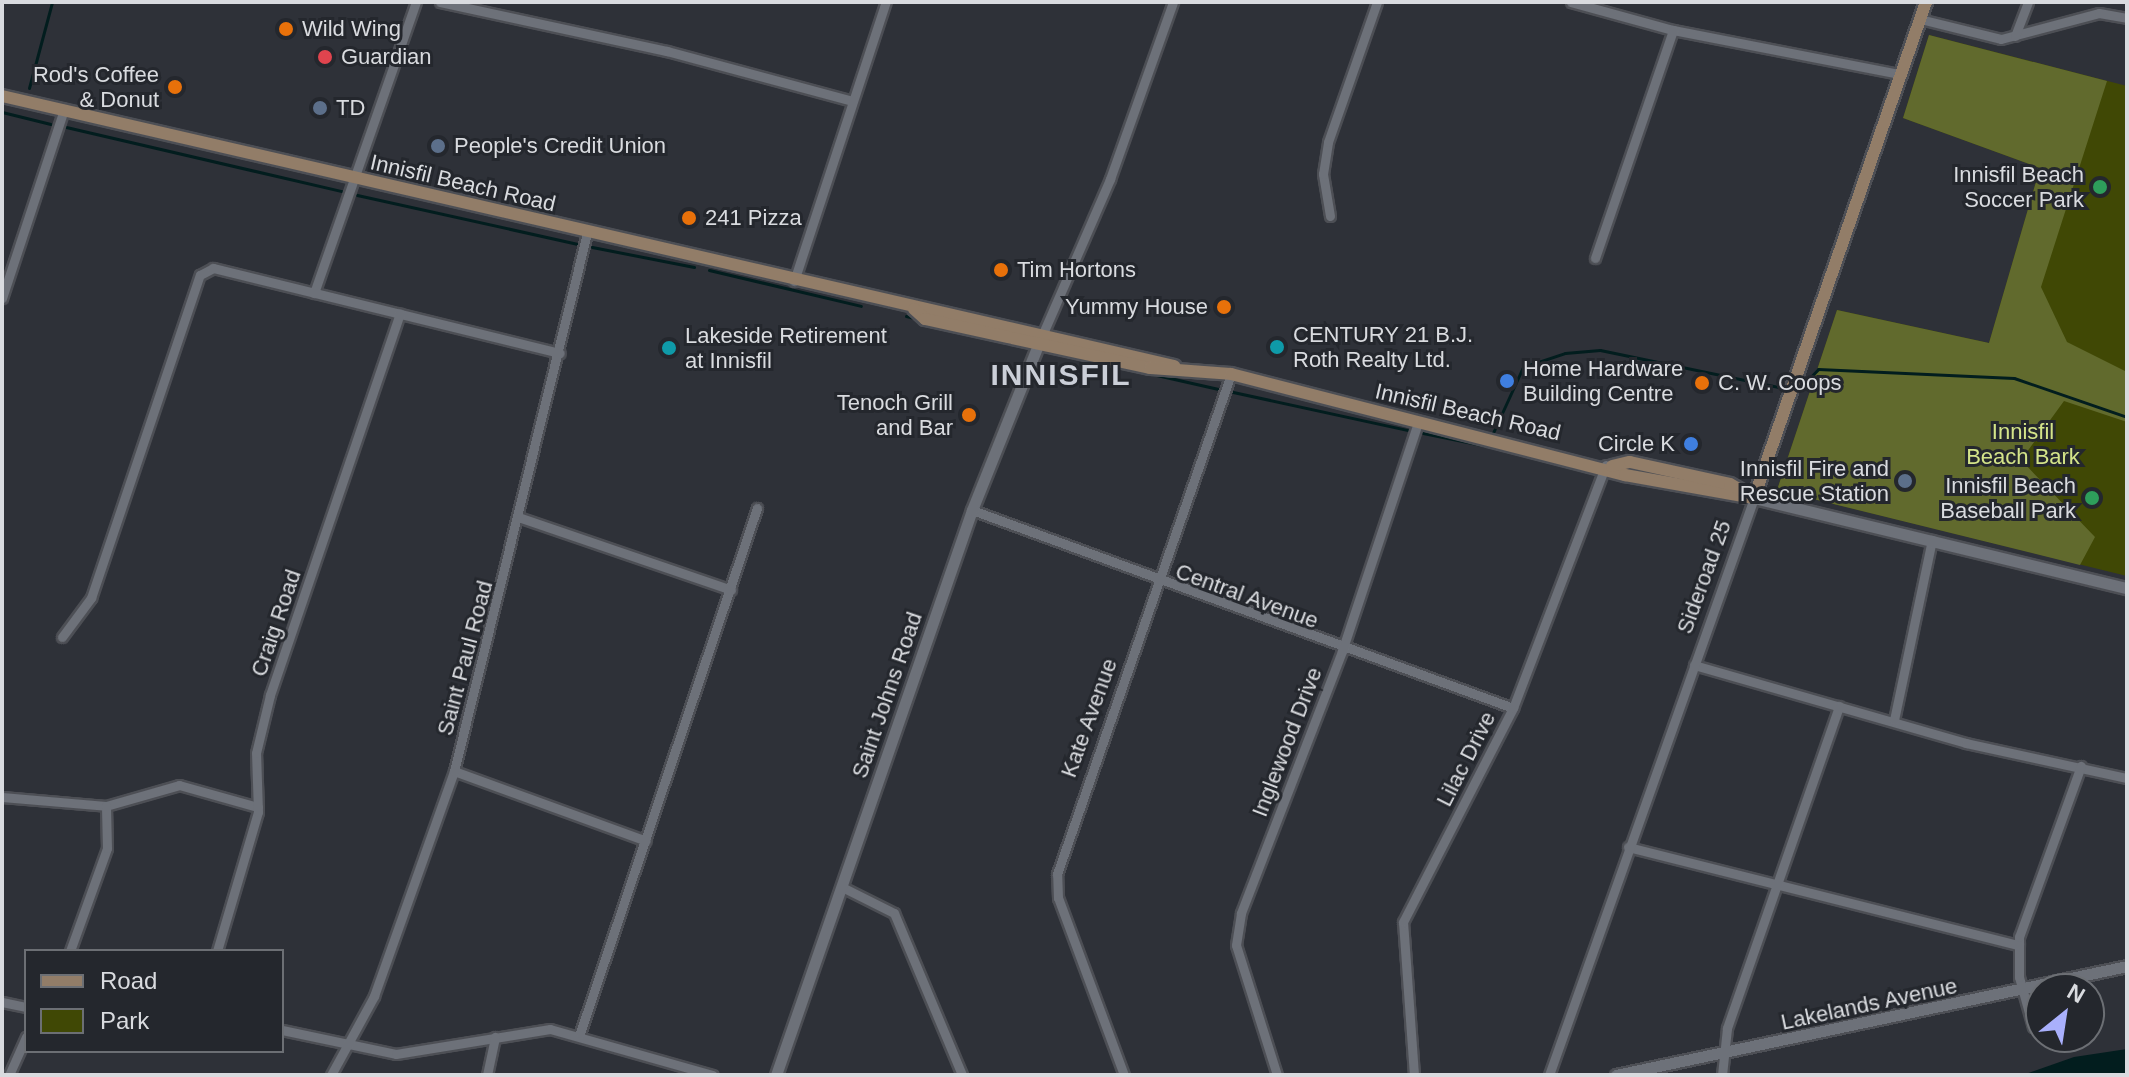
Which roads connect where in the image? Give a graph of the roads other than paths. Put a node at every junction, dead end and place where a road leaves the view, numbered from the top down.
1 (416, 2) edge
2 (440, 2) edge
3 (886, 2) edge
4 (1173, 2) edge
5 (1377, 2) edge
6 (1571, 2) edge
7 (1926, 2) edge
8 (2028, 2) edge
9 (1590, 4) edge
10 (2127, 18) edge
11 (1920, 19) junction
12 (1673, 30) junction
13 (2015, 36) junction
14 (1900, 74) junction
15 (2, 96) edge
16 (852, 101) junction
17 (64, 109) junction
18 (355, 178) junction
19 (1330, 216) dead end
20 (587, 233) junction
21 (1595, 258) dead end
22 (794, 281) junction
23 (314, 293) junction
24 (2, 298) edge
25 (400, 314) junction
26 (1041, 337) junction
27 (560, 353) junction
28 (1231, 374) junction
29 (1418, 423) junction
30 (1609, 466) junction
31 (1754, 498) junction
32 (757, 508) dead end
33 (972, 510) junction
34 (521, 518) junction
35 (1932, 540) junction
36 (1157, 582) junction
37 (2127, 588) edge
38 (731, 590) junction
39 (62, 637) dead end
40 (1342, 651) junction
41 (1694, 665) junction
42 (1839, 706) junction
43 (1513, 708) junction
44 (1894, 720) junction
45 (2081, 766) junction
46 (454, 771) junction
47 (2127, 778) edge
48 (2, 797) edge
49 (106, 806) junction
50 (258, 807) junction
51 (646, 841) junction
52 (1628, 847) junction
53 (1775, 883) junction
54 (842, 887) junction
55 (2019, 945) junction
56 (71, 949) edge
57 (218, 949) edge
58 (2127, 966) edge
59 (2101, 973) edge
60 (2025, 993) joint
61 (2, 1002) edge
62 (24, 1007) edge
63 (284, 1030) edge
64 (580, 1033) junction
65 (495, 1037) junction
66 (24, 1041) edge
67 (352, 1042) junction
68 (1727, 1053) junction
69 (9, 1075) edge
70 (331, 1075) edge
71 (487, 1075) edge
72 (713, 1075) edge
73 (776, 1075) edge
74 (962, 1075) edge
75 (1124, 1075) edge
76 (1277, 1075) edge
77 (1414, 1075) edge
78 (1549, 1075) edge
79 (1616, 1075) edge
80 (1722, 1075) edge

1 - 18 street
2 - 16 street
3 - 16 street
4 - 26 street
5 - 19 street
6 - 9 street
7 - 11 main road, Sideroad 25
8 - 13 street
9 - 12 street
10 - 13 street
11 - 13 street
11 - 14 main road, Sideroad 25
12 - 14 street
12 - 21 street
14 - 31 main road, Sideroad 25
15 - 17 main road, Innisfil Beach Road
16 - 22 street
17 - 18 main road, Innisfil Beach Road
17 - 24 street
18 - 20 main road, Innisfil Beach Road
18 - 23 street
20 - 22 main road, Innisfil Beach Road
20 - 27 street, Saint Paul Road
22 - 26 main road, Innisfil Beach Road
23 - 25 street
23 - 39 street
25 - 27 street
25 - 50 street, Craig Road
26 - 28 main road, Innisfil Beach Road
26 - 33 street, Saint Johns Road
27 - 34 street, Saint Paul Road
28 - 29 main road, Innisfil Beach Road
28 - 36 street, Kate Avenue
29 - 30 main road, Innisfil Beach Road
29 - 40 street, Inglewood Drive
30 - 31 main road, Innisfil Beach Road
30 - 43 street, Lilac Drive
31 - 35 street, Innisfil Beach Road
31 - 41 street, Sideroad 25
32 - 38 street
33 - 36 street, Central Avenue
33 - 54 street, Saint Johns Road
34 - 38 street
34 - 46 street, Saint Paul Road
35 - 37 street, Innisfil Beach Road
35 - 44 street
36 - 40 street, Central Avenue
36 - 75 street, Kate Avenue
38 - 51 street
40 - 43 street, Central Avenue
40 - 76 street, Inglewood Drive
41 - 42 street
41 - 52 street, Sideroad 25
42 - 44 street
42 - 53 street
43 - 77 street, Lilac Drive
44 - 45 street
45 - 47 street
45 - 55 street
46 - 51 street
46 - 67 street, Saint Paul Road
48 - 49 street
49 - 50 street
49 - 56 street
50 - 57 street, Craig Road
51 - 64 street
52 - 53 street
52 - 78 street, Sideroad 25
53 - 55 street
53 - 68 street
54 - 73 street, Saint Johns Road
54 - 74 street
55 - 60 street
58 - 59 street, Lakelands Avenue
60 - 68 street, Lakelands Avenue
61 - 62 street
63 - 67 street
64 - 65 street
64 - 72 street
65 - 67 street
65 - 71 street
66 - 69 street
67 - 70 street, Saint Paul Road
68 - 79 street, Lakelands Avenue
68 - 80 street

